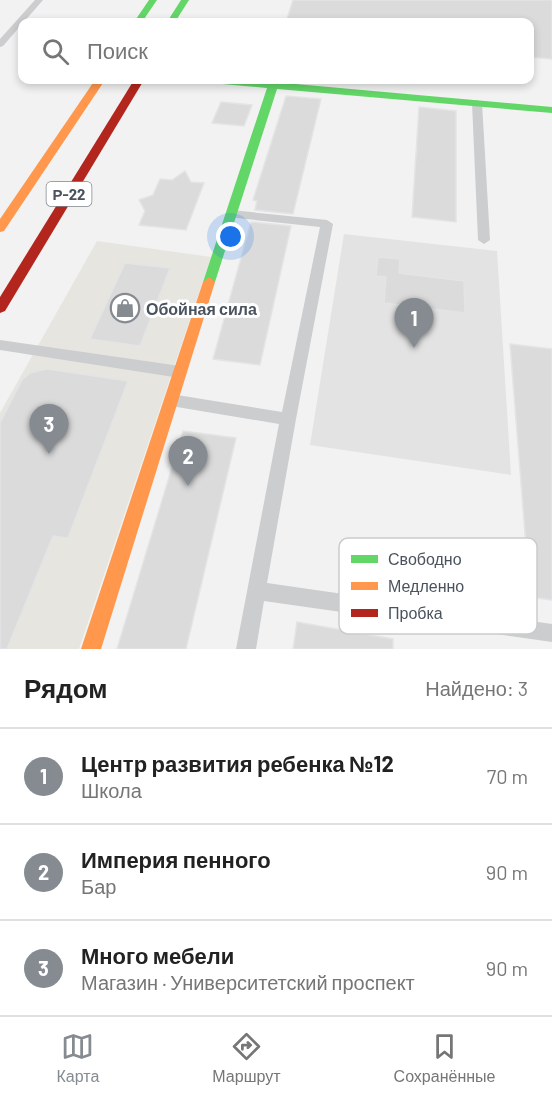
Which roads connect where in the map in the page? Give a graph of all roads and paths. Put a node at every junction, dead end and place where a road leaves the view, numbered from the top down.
1 (39, 0) edge
2 (153, 0) edge
3 (185, 0) edge
4 (23, 18) edge
5 (141, 18) edge
6 (174, 18) edge
7 (18, 24) edge
8 (10, 33) junction
9 (18, 34) edge
10 (0, 44) edge
11 (97, 84) edge
12 (137, 84) edge
13 (261, 84) edge
14 (273, 85) junction
15 (477, 103) junction
16 (552, 110) edge
17 (231, 214) junction
18 (0, 228) edge
19 (484, 240) dead end
20 (0, 308) edge
21 (0, 345) edge
22 (180, 372) junction
23 (171, 400) junction
24 (288, 419) junction
25 (257, 591) junction
26 (339, 603) edge
27 (537, 631) edge
28 (552, 633) edge
29 (91, 649) edge
30 (246, 649) edge

1 - 4 lane
2 - 5 main road
3 - 6 main road
7 - 8 lane
8 - 9 lane
8 - 10 lane
11 - 18 main road, Р-22
12 - 20 main road, Р-22
13 - 14 main road
14 - 15 main road
14 - 17 main road
15 - 16 main road
15 - 19 lane
17 - 22 main road
17 - 24 lane
21 - 22 lane
22 - 23 main road
23 - 24 lane
23 - 29 main road
24 - 25 lane
25 - 26 lane
25 - 30 lane
27 - 28 lane

